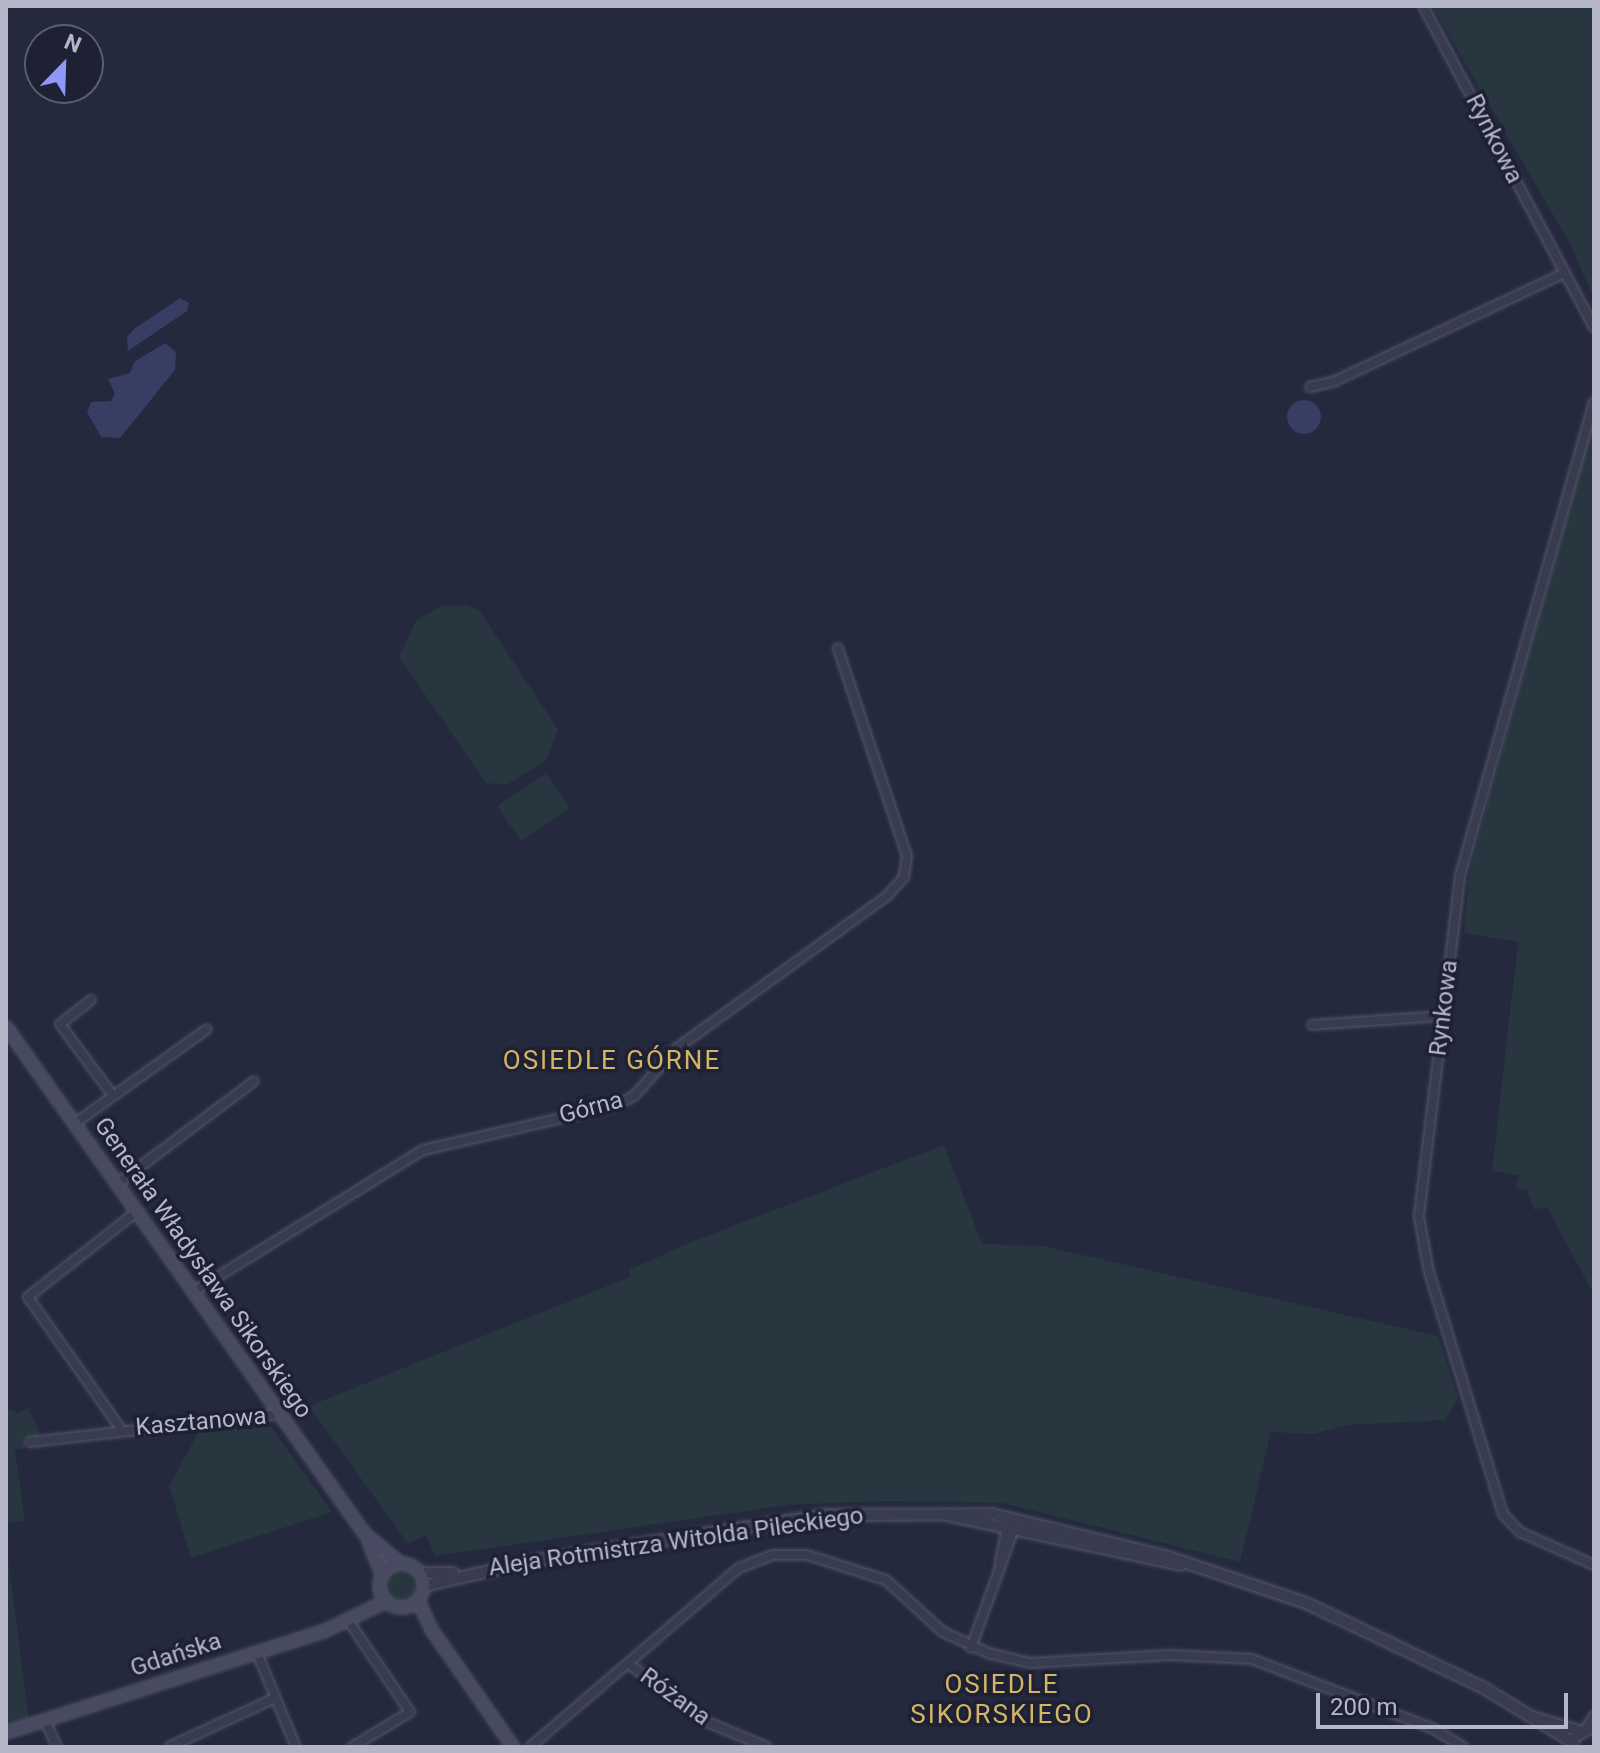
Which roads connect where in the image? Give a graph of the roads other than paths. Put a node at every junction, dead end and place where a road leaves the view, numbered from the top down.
1 (1423, 6) edge
2 (1565, 273) junction
3 (1594, 327) edge
4 (1310, 387) dead end
5 (1594, 402) edge
6 (838, 648) dead end
7 (91, 1000) dead end
8 (1442, 1016) junction
9 (1312, 1025) dead end
10 (6, 1027) edge
11 (207, 1029) dead end
12 (254, 1081) dead end
13 (113, 1096) junction
14 (74, 1124) junction
15 (117, 1184) junction
16 (136, 1212) junction
17 (193, 1292) junction
18 (280, 1414) junction
19 (121, 1429) junction
20 (30, 1442) dead end
21 (940, 1513) junction
22 (1013, 1518) junction
23 (1004, 1528) junction
24 (1016, 1530) junction
25 (364, 1533) junction
26 (399, 1562) junction
27 (1000, 1562) junction
28 (1189, 1565) junction
29 (1594, 1565) edge
30 (420, 1573) junction
31 (381, 1574) junction
32 (459, 1574) junction
33 (423, 1586) junction
34 (378, 1587) junction
35 (417, 1599) junction
36 (385, 1601) junction
37 (404, 1607) junction
38 (352, 1618) junction
39 (431, 1629) junction
40 (971, 1648) junction
41 (257, 1653) junction
42 (629, 1664) junction
43 (275, 1698) junction
44 (1594, 1716) edge
45 (1532, 1717) junction
46 (45, 1720) junction
47 (1587, 1728) edge
48 (6, 1732) edge
49 (1574, 1745) edge
50 (175, 1746) edge
51 (57, 1747) edge
52 (296, 1747) edge
53 (352, 1747) edge
54 (513, 1747) edge
55 (530, 1747) edge
56 (767, 1747) edge
57 (1464, 1747) edge

1 - 2 street, Rynkowa
2 - 3 street, Rynkowa
2 - 4 street
5 - 8 street, Rynkowa
6 - 17 street, Górna
7 - 13 street
8 - 9 street
8 - 29 street, Rynkowa
10 - 14 main road, Generała Władysława Sikorskiego
11 - 13 street
12 - 15 street
13 - 14 street
14 - 15 main road, Generała Władysława Sikorskiego
15 - 16 main road, Generała Władysława Sikorskiego
16 - 17 main road, Generała Władysława Sikorskiego
16 - 19 street, Kasztanowa
17 - 18 main road, Generała Władysława Sikorskiego
18 - 19 street, Kasztanowa
18 - 25 main road, Generała Władysława Sikorskiego
19 - 20 street, Kasztanowa
21 - 22 street, Aleja Rotmistrza Witolda Pileckiego
21 - 23 street, Aleja Rotmistrza Witolda Pileckiego
21 - 32 street, Aleja Rotmistrza Witolda Pileckiego
22 - 23 street
22 - 24 street
22 - 28 street, Aleja Rotmistrza Witolda Pileckiego
23 - 24 street, Aleja Rotmistrza Witolda Pileckiego
23 - 27 street
24 - 27 street
24 - 28 street, Aleja Rotmistrza Witolda Pileckiego
25 - 26 main road, Generała Władysława Sikorskiego
25 - 31 main road, Generała Władysława Sikorskiego
26 - 30 main road
26 - 31 main road
27 - 40 street
28 - 45 street, Aleja Rotmistrza Witolda Pileckiego
30 - 32 street, Aleja Rotmistrza Witolda Pileckiego
30 - 33 main road
31 - 34 main road
32 - 33 street, Aleja Rotmistrza Witolda Pileckiego
33 - 35 main road
34 - 36 main road
34 - 38 main road
35 - 37 main road
35 - 39 main road
36 - 37 main road
36 - 38 main road, Gdańska
37 - 39 main road
38 - 41 main road, Gdańska
38 - 53 street
39 - 54 main road
40 - 42 street
40 - 57 street
41 - 43 street
41 - 46 main road, Gdańska
42 - 55 street
42 - 56 street, Różana
43 - 50 street
43 - 52 street
44 - 47 street
45 - 47 street, Aleja Rotmistrza Witolda Pileckiego
45 - 49 street, Aleja Rotmistrza Witolda Pileckiego
46 - 48 main road, Gdańska
46 - 51 street
47 - 49 street

